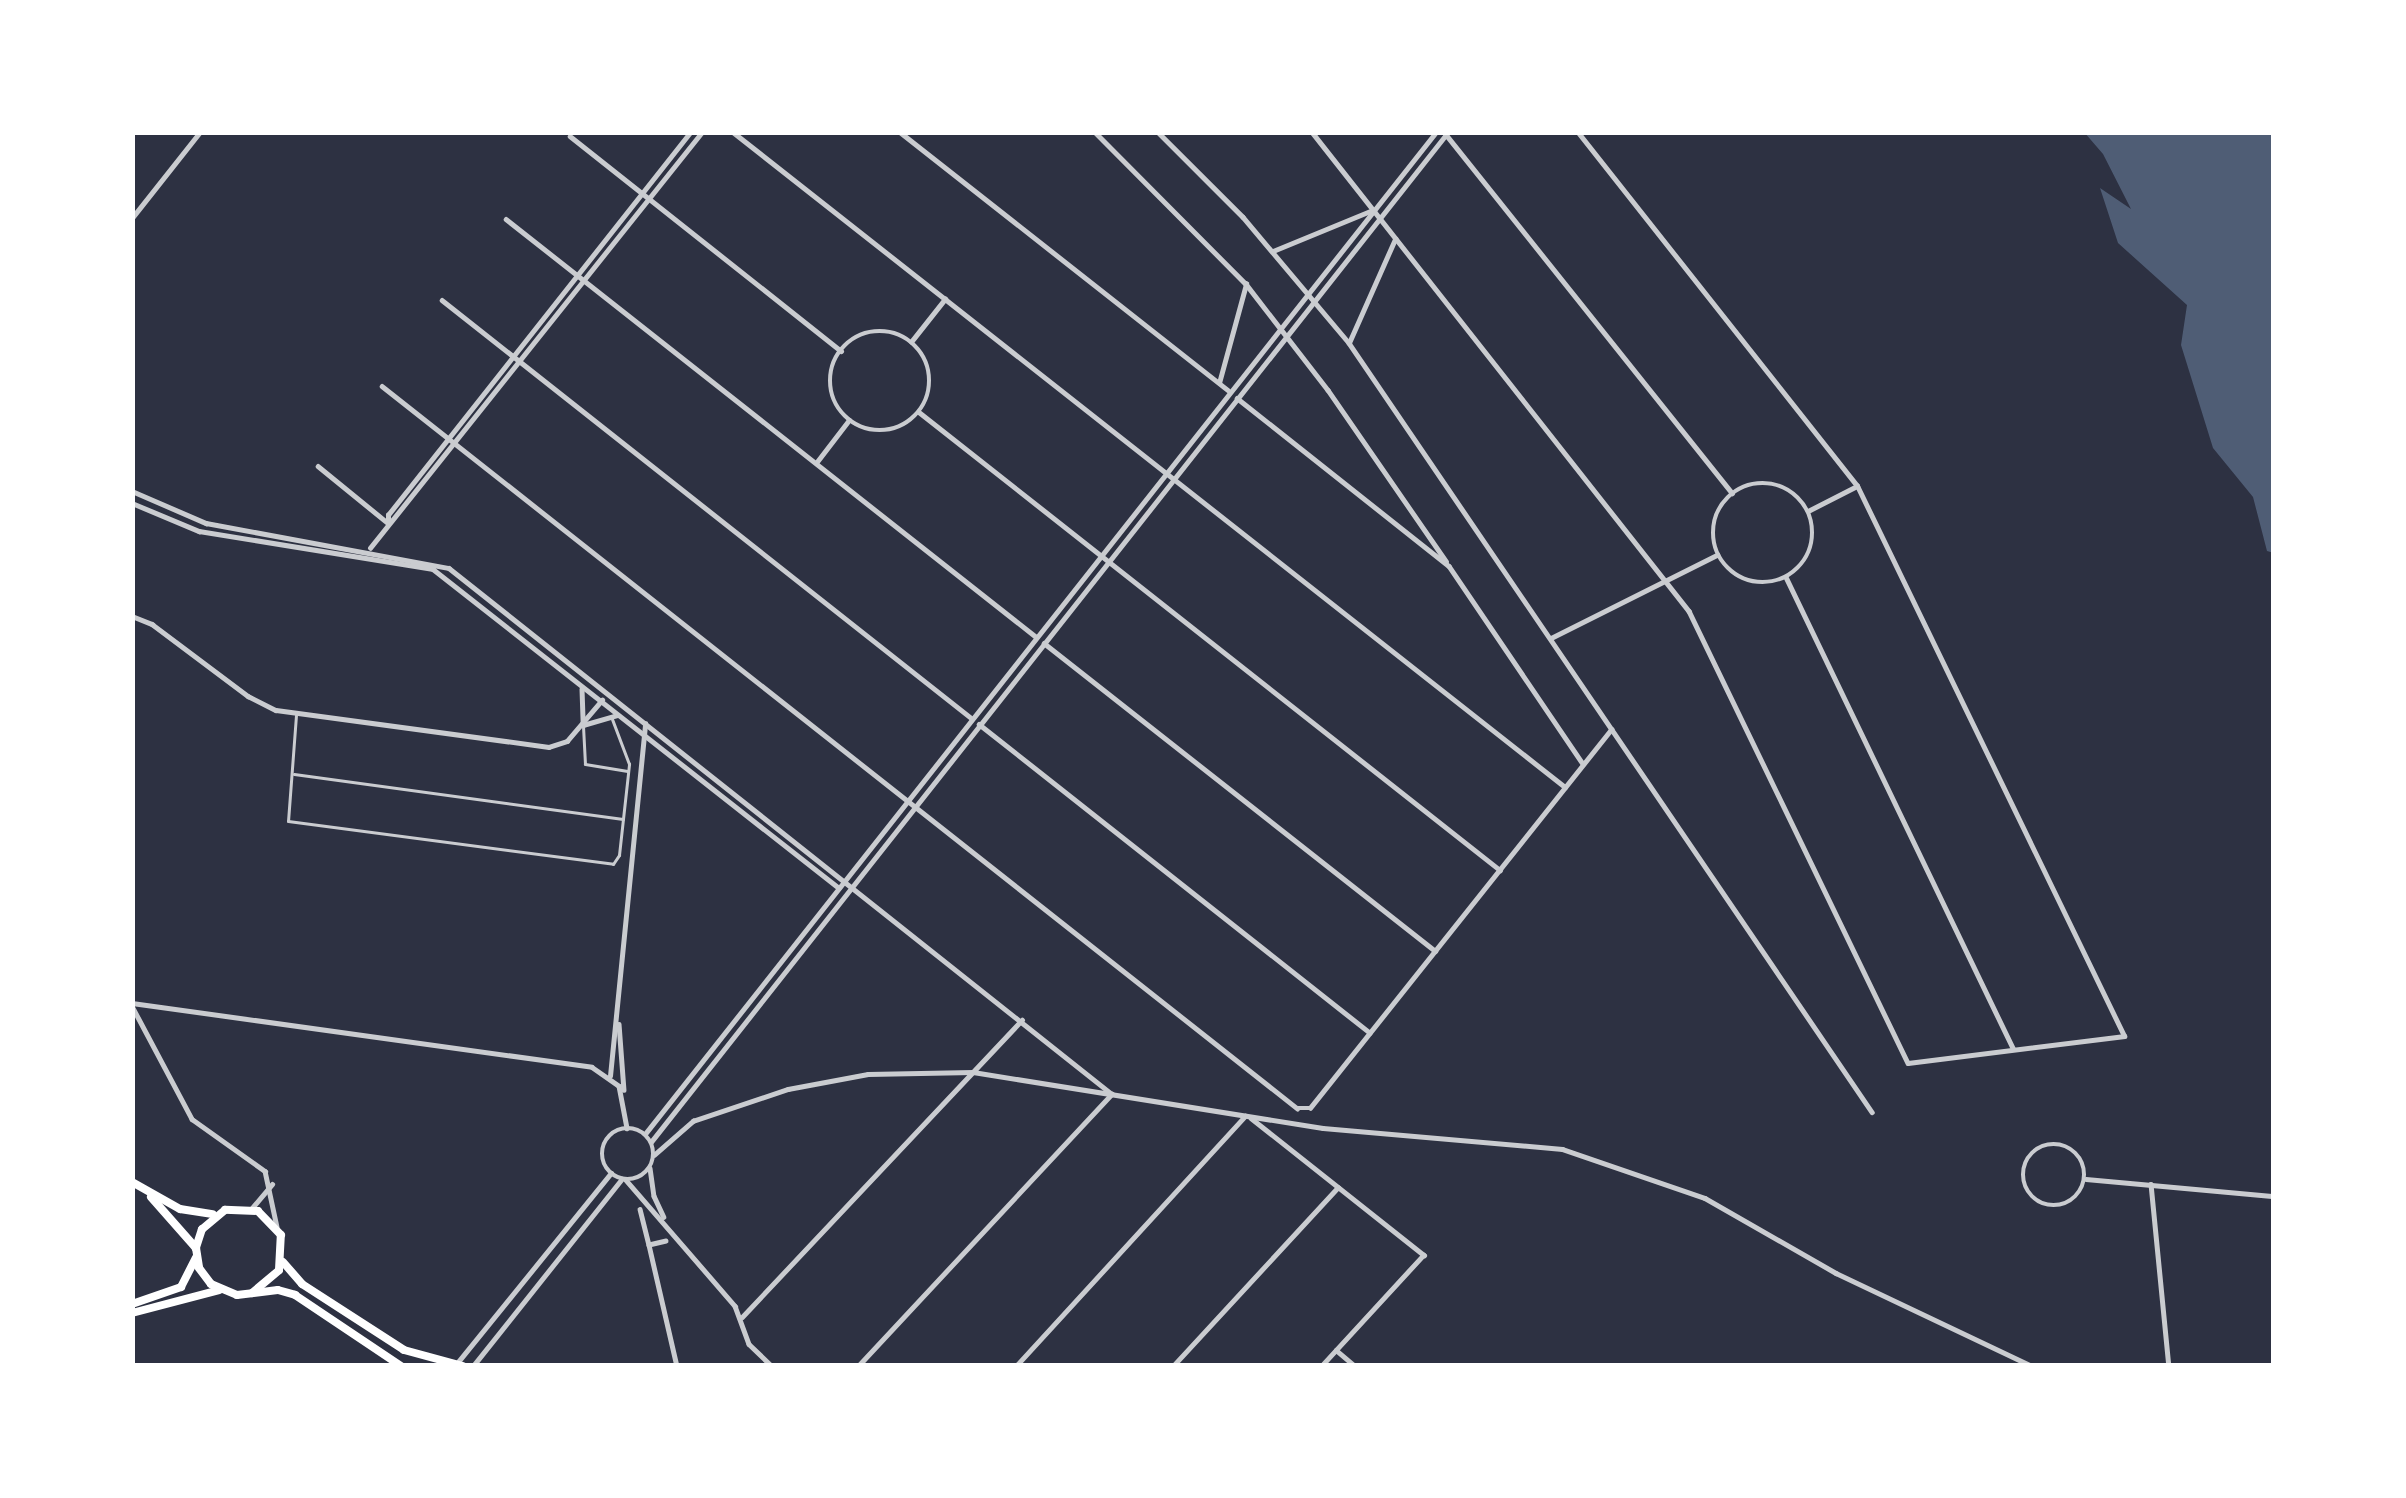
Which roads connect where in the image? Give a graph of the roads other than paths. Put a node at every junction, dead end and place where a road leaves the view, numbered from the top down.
1 (200, 132) edge
2 (690, 132) edge
3 (702, 132) edge
4 (733, 132) edge
5 (900, 132) edge
6 (1095, 132) edge
7 (1158, 132) edge
8 (1312, 132) edge
9 (1577, 132) edge
10 (1443, 133) edge
11 (570, 136) dead end
12 (642, 193) junction
13 (649, 199) junction
14 (1374, 209) junction
15 (1380, 217) junction
16 (132, 218) edge
17 (506, 219) dead end
18 (1396, 237) junction
19 (1273, 251) junction
20 (577, 275) junction
21 (584, 280) junction
22 (1246, 284) junction
23 (1309, 292) junction
24 (945, 299) junction
25 (442, 300) dead end
26 (1316, 300) junction
27 (1281, 328) junction
28 (1287, 335) junction
29 (911, 342) junction
30 (1349, 344) junction
31 (841, 350) junction
32 (513, 356) junction
33 (520, 362) junction
34 (1219, 384) junction
35 (382, 386) dead end
36 (1230, 392) junction
37 (1238, 398) junction
38 (920, 412) junction
39 (849, 420) junction
40 (448, 438) junction
41 (455, 444) junction
42 (816, 463) junction
43 (318, 466) dead end
44 (1166, 473) junction
45 (1174, 479) junction
46 (1857, 487) junction
47 (132, 491) edge
48 (1732, 493) junction
49 (132, 503) edge
50 (1808, 511) junction
51 (388, 523) junction
52 (367, 555) junction
53 (1102, 555) junction
54 (1718, 555) junction
55 (1109, 561) junction
56 (1449, 566) junction
57 (1786, 577) junction
58 (1668, 580) junction
59 (132, 616) edge
60 (1037, 638) junction
61 (1551, 638) junction
62 (1044, 643) junction
63 (582, 686) junction
64 (607, 694) junction
65 (601, 701) junction
66 (297, 713) junction
67 (620, 714) junction
68 (610, 716) junction
69 (973, 719) junction
70 (645, 724) junction
71 (980, 724) junction
72 (583, 725) junction
73 (1612, 728) junction
74 (644, 734) junction
75 (1583, 764) junction
76 (628, 771) junction
77 (292, 774) junction
78 (1565, 788) junction
79 (908, 801) junction
80 (915, 806) junction
81 (623, 819) junction
82 (1500, 870) junction
83 (845, 881) junction
84 (852, 886) junction
85 (839, 888) junction
86 (1435, 951) junction
87 (619, 1000) junction
88 (132, 1005) edge
89 (1022, 1020) junction
90 (1370, 1033) junction
91 (2014, 1049) junction
92 (973, 1072) junction
93 (610, 1076) junction
94 (1112, 1094) junction
95 (624, 1096) junction
96 (1297, 1108) junction
97 (1872, 1112) dead end
98 (1247, 1117) junction
99 (1290, 1123) junction
100 (627, 1128) junction
101 (645, 1133) junction
102 (652, 1142) junction
103 (654, 1155) junction
104 (650, 1168) junction
105 (611, 1173) junction
106 (624, 1179) junction
107 (2086, 1179) junction
108 (272, 1184) junction
109 (2151, 1184) junction
110 (137, 1185) edge
111 (1338, 1187) junction
112 (2274, 1196) edge
113 (251, 1208) junction
114 (640, 1209) dead end
115 (216, 1214) junction
116 (667, 1222) junction
117 (277, 1227) junction
118 (666, 1241) dead end
119 (649, 1245) junction
120 (196, 1253) junction
121 (282, 1261) junction
122 (219, 1290) junction
123 (252, 1293) junction
124 (132, 1309) edge
125 (742, 1317) junction
126 (1336, 1350) junction
127 (435, 1359) junction
128 (461, 1364) edge
129 (401, 1366) edge
130 (426, 1366) edge
131 (473, 1366) edge
132 (677, 1366) edge
133 (772, 1366) edge
134 (858, 1366) edge
135 (1016, 1366) edge
136 (1173, 1366) edge
137 (1322, 1366) edge
138 (1355, 1366) edge
139 (2032, 1366) edge
140 (2168, 1366) edge

1 - 16 street
2 - 12 street
3 - 13 street
4 - 24 street
5 - 34 street
6 - 22 street
7 - 19 street
8 - 14 street
9 - 46 street
10 - 14 street
10 - 15 street
10 - 48 street
11 - 12 street
12 - 13 street
12 - 20 street
13 - 21 street
13 - 31 street
14 - 15 street
14 - 19 street
14 - 23 street
15 - 18 street
15 - 26 street
17 - 20 street
18 - 30 street
18 - 58 street
19 - 23 street
20 - 21 street
20 - 32 street
21 - 33 street
21 - 42 street
22 - 27 street
22 - 34 street
23 - 26 street
23 - 27 street
24 - 29 street
24 - 44 street
25 - 32 street
26 - 28 street
26 - 30 street
27 - 28 street
27 - 36 street
28 - 37 street
28 - 56 street
29 - 31 street
29 - 38 street
30 - 61 street
31 - 39 street
32 - 33 street
32 - 40 street
33 - 41 street
33 - 69 street
34 - 36 street
35 - 40 street
36 - 37 street
36 - 44 street
37 - 45 street
37 - 56 street
38 - 39 street
38 - 53 street
39 - 42 street
40 - 41 street
40 - 51 street
41 - 51 street
41 - 79 street
42 - 60 street
43 - 51 street
44 - 45 street
44 - 53 street
45 - 55 street
45 - 78 street
46 - 50 street
46 - 91 street
47 - 52 street
48 - 50 street
48 - 54 street
49 - 52 street
50 - 57 street
51 - 52 street
52 - 63 street
52 - 64 street
53 - 55 street
53 - 60 street
54 - 57 street
54 - 58 street
55 - 62 street
55 - 82 street
56 - 75 street
57 - 91 street
58 - 61 street
58 - 91 street
59 - 66 street
60 - 62 street
60 - 69 street
61 - 73 street
62 - 71 street
62 - 86 street
63 - 65 street
63 - 72 street
64 - 65 street
64 - 70 street
65 - 67 street
65 - 72 street
66 - 72 street
66 - 77 lane
67 - 68 street
67 - 74 street
68 - 72 street
68 - 76 lane
69 - 71 street
69 - 79 street
70 - 74 street
70 - 83 street
71 - 80 street
71 - 90 street
72 - 76 lane
73 - 75 street
73 - 97 street
74 - 85 street
74 - 87 street
75 - 78 street
76 - 81 lane
77 - 81 lane
77 - 81 lane
78 - 82 street
79 - 80 street
79 - 83 street
80 - 84 street
80 - 96 street
82 - 86 street
83 - 84 street
83 - 85 street
84 - 89 street
84 - 102 street
85 - 101 street
86 - 90 street
87 - 93 street
87 - 95 street
88 - 93 street
88 - 108 street
89 - 92 street
89 - 94 street
90 - 96 street
92 - 94 street
92 - 103 street
92 - 125 street
93 - 95 street
94 - 98 street
94 - 134 street
95 - 100 street
96 - 99 street
98 - 99 street
98 - 111 street
98 - 135 street
99 - 139 street
100 - 101 street
100 - 105 street
101 - 102 street
102 - 103 street
103 - 104 street
104 - 106 street
104 - 116 street
105 - 106 street
105 - 128 street
106 - 116 street
106 - 131 street
107 - 107 street
107 - 109 street
108 - 113 street
108 - 117 street
109 - 112 street
109 - 140 street
110 - 115 main road
110 - 120 main road
111 - 126 street
111 - 136 street
113 - 115 main road
113 - 117 main road
114 - 119 street
115 - 120 main road
116 - 125 street
117 - 121 main road
118 - 119 street
119 - 132 street
120 - 122 main road
120 - 124 main road
121 - 123 main road
121 - 127 main road
122 - 123 main road
122 - 124 main road
123 - 129 main road
125 - 133 street
126 - 137 street
126 - 138 street
127 - 128 main road
127 - 130 main road

